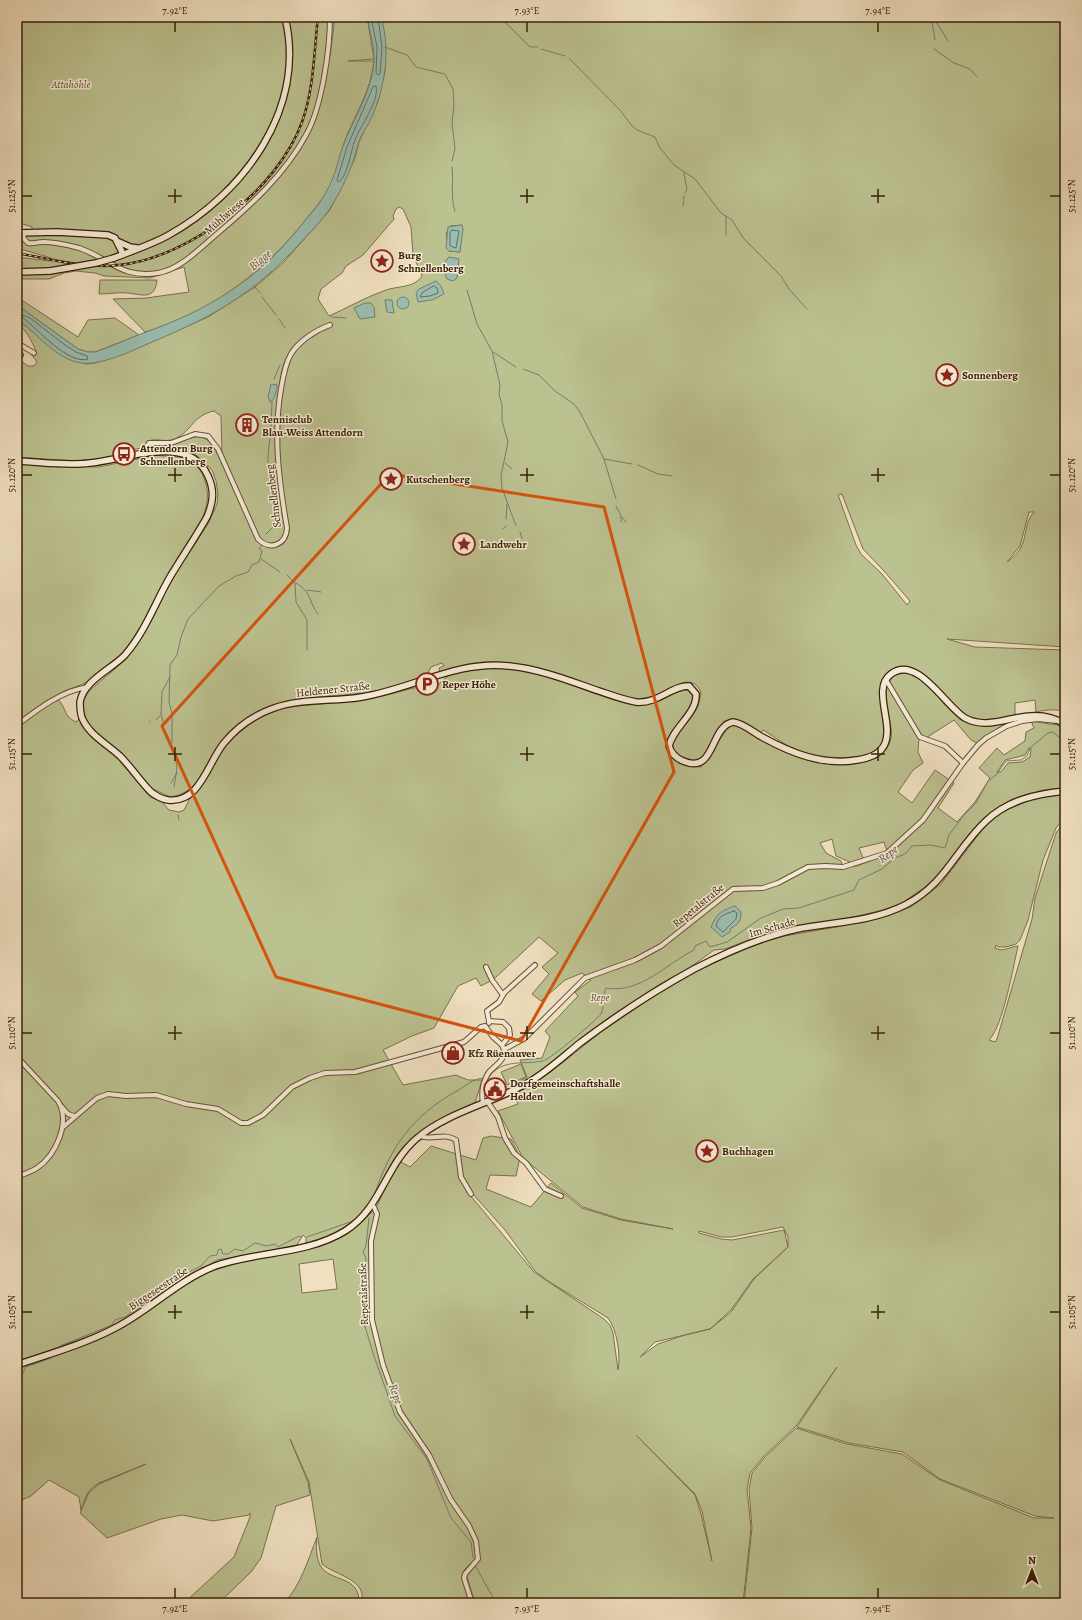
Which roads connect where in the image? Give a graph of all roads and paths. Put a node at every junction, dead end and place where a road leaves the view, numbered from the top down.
1 (281, 17) edge
2 (285, 17) edge
3 (330, 17) edge
4 (288, 31) junction
5 (20, 233) edge
6 (119, 242) junction
7 (140, 248) junction
8 (124, 254) junction
9 (17, 272) edge
10 (330, 325) dead end
11 (17, 343) edge
12 (17, 352) edge
13 (34, 353) dead end
14 (21, 355) dead end
15 (146, 454) junction
16 (17, 461) edge
17 (886, 680) junction
18 (88, 687) junction
19 (1059, 720) junction
20 (1065, 724) edge
21 (17, 725) edge
22 (962, 763) junction
23 (1065, 791) edge
24 (535, 965) dead end
25 (486, 967) dead end
26 (503, 995) junction
27 (489, 1021) junction
28 (485, 1026) junction
29 (503, 1047) junction
30 (17, 1057) edge
31 (485, 1102) junction
32 (61, 1106) junction
33 (74, 1116) junction
34 (62, 1128) junction
35 (420, 1136) junction
36 (17, 1177) edge
37 (471, 1194) dead end
38 (561, 1196) dead end
39 (373, 1205) junction
40 (17, 1365) edge
41 (472, 1603) edge

1 - 4 main road
2 - 4 main road
3 - 5 street, Mühlwiese
4 - 7 main road
5 - 6 main road
6 - 7 main road
6 - 8 main road
7 - 8 main road
8 - 9 main road, bridge
10 - 15 street, Schnellenberg
11 - 13 street
12 - 14 street
15 - 16 main road, Heldener Straße
15 - 18 main road, Heldener Straße
17 - 18 main road, Heldener Straße
17 - 19 main road
17 - 22 street
18 - 21 street
19 - 20 main road
19 - 22 street, Repetalstraße
22 - 29 street, Repetalstraße
23 - 31 main road, Im Schade
24 - 26 street
25 - 26 street
26 - 27 street
27 - 28 street
27 - 29 street
28 - 29 street
28 - 33 street
29 - 31 street
30 - 32 street
31 - 35 main road
31 - 38 street
32 - 33 street
32 - 34 street
33 - 34 street
34 - 36 street
35 - 37 street
35 - 39 main road
39 - 40 main road, Biggeseestraße
39 - 41 street, Repetalstraße

